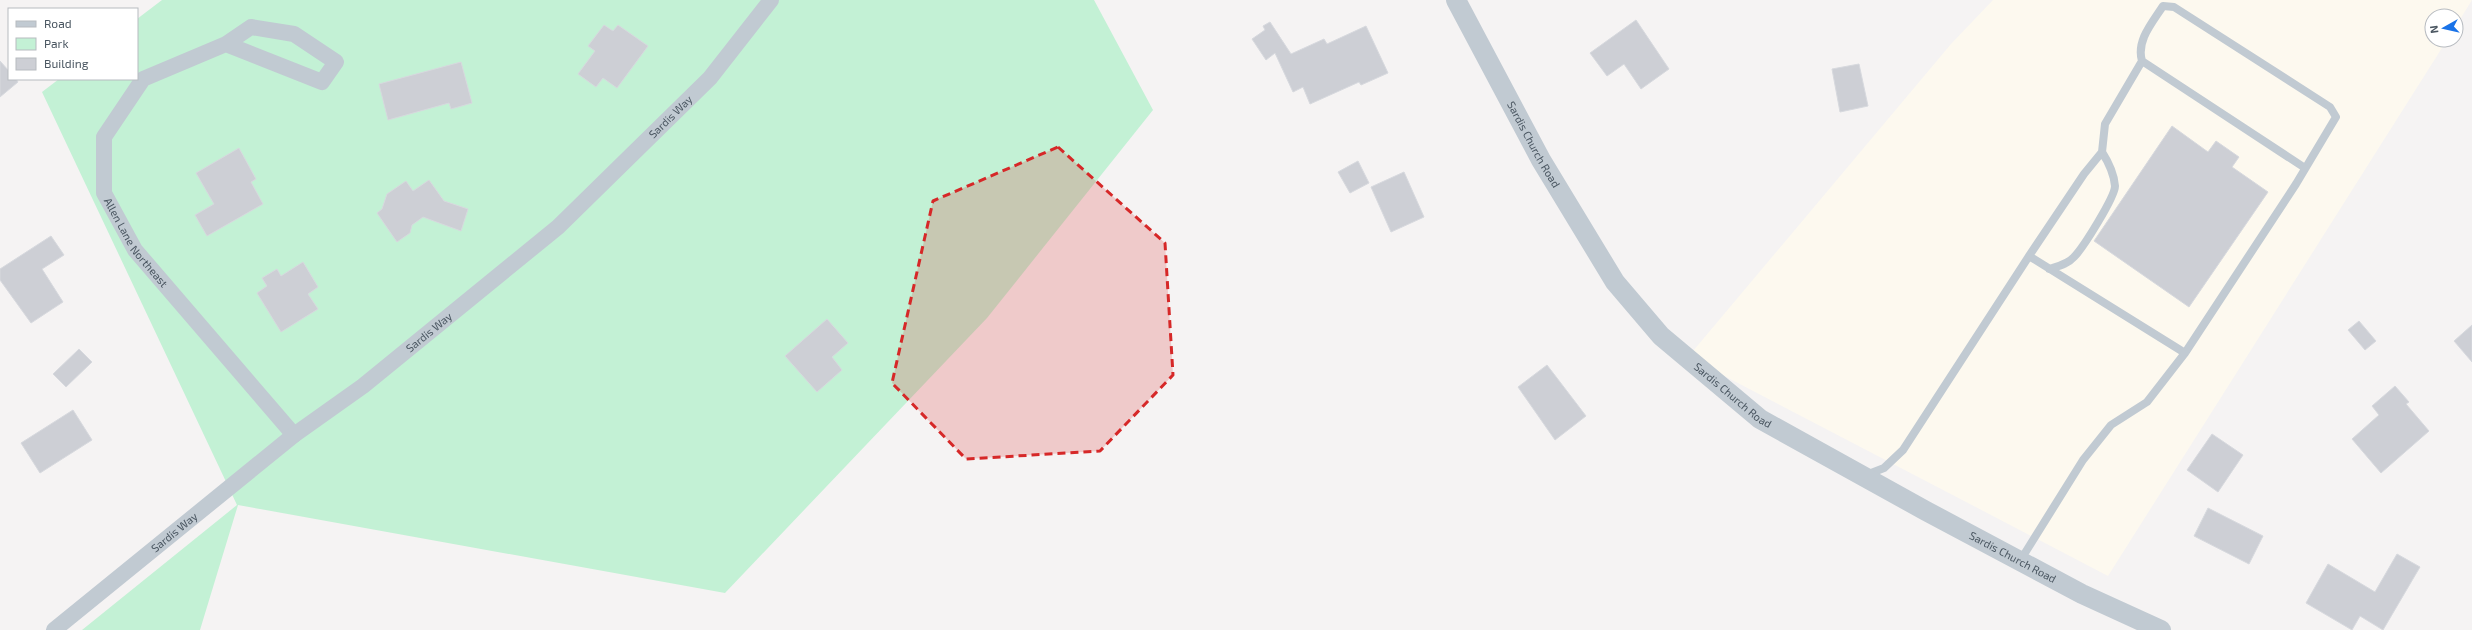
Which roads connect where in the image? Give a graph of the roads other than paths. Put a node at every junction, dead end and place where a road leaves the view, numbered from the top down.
1 (771, 0) edge
2 (1456, 0) edge
3 (226, 44) junction
4 (2142, 61) junction
5 (2102, 152) junction
6 (2305, 168) junction
7 (2029, 256) junction
8 (2049, 269) junction
9 (2185, 353) junction
10 (294, 435) junction
11 (1863, 476) junction
12 (2020, 561) junction
13 (54, 630) edge
14 (2161, 630) edge

1 - 10 street, Sardis Way
2 - 11 street, Sardis Church Road
3 - 3 street, Allen Lane Northeast
3 - 10 street, Allen Lane Northeast
4 - 5 lane
4 - 6 lane
4 - 6 lane
5 - 7 lane
5 - 8 lane
6 - 9 lane
7 - 8 lane
7 - 11 lane
8 - 9 lane
9 - 12 lane
10 - 13 street, Sardis Way
11 - 12 street, Sardis Church Road
12 - 14 street, Sardis Church Road

